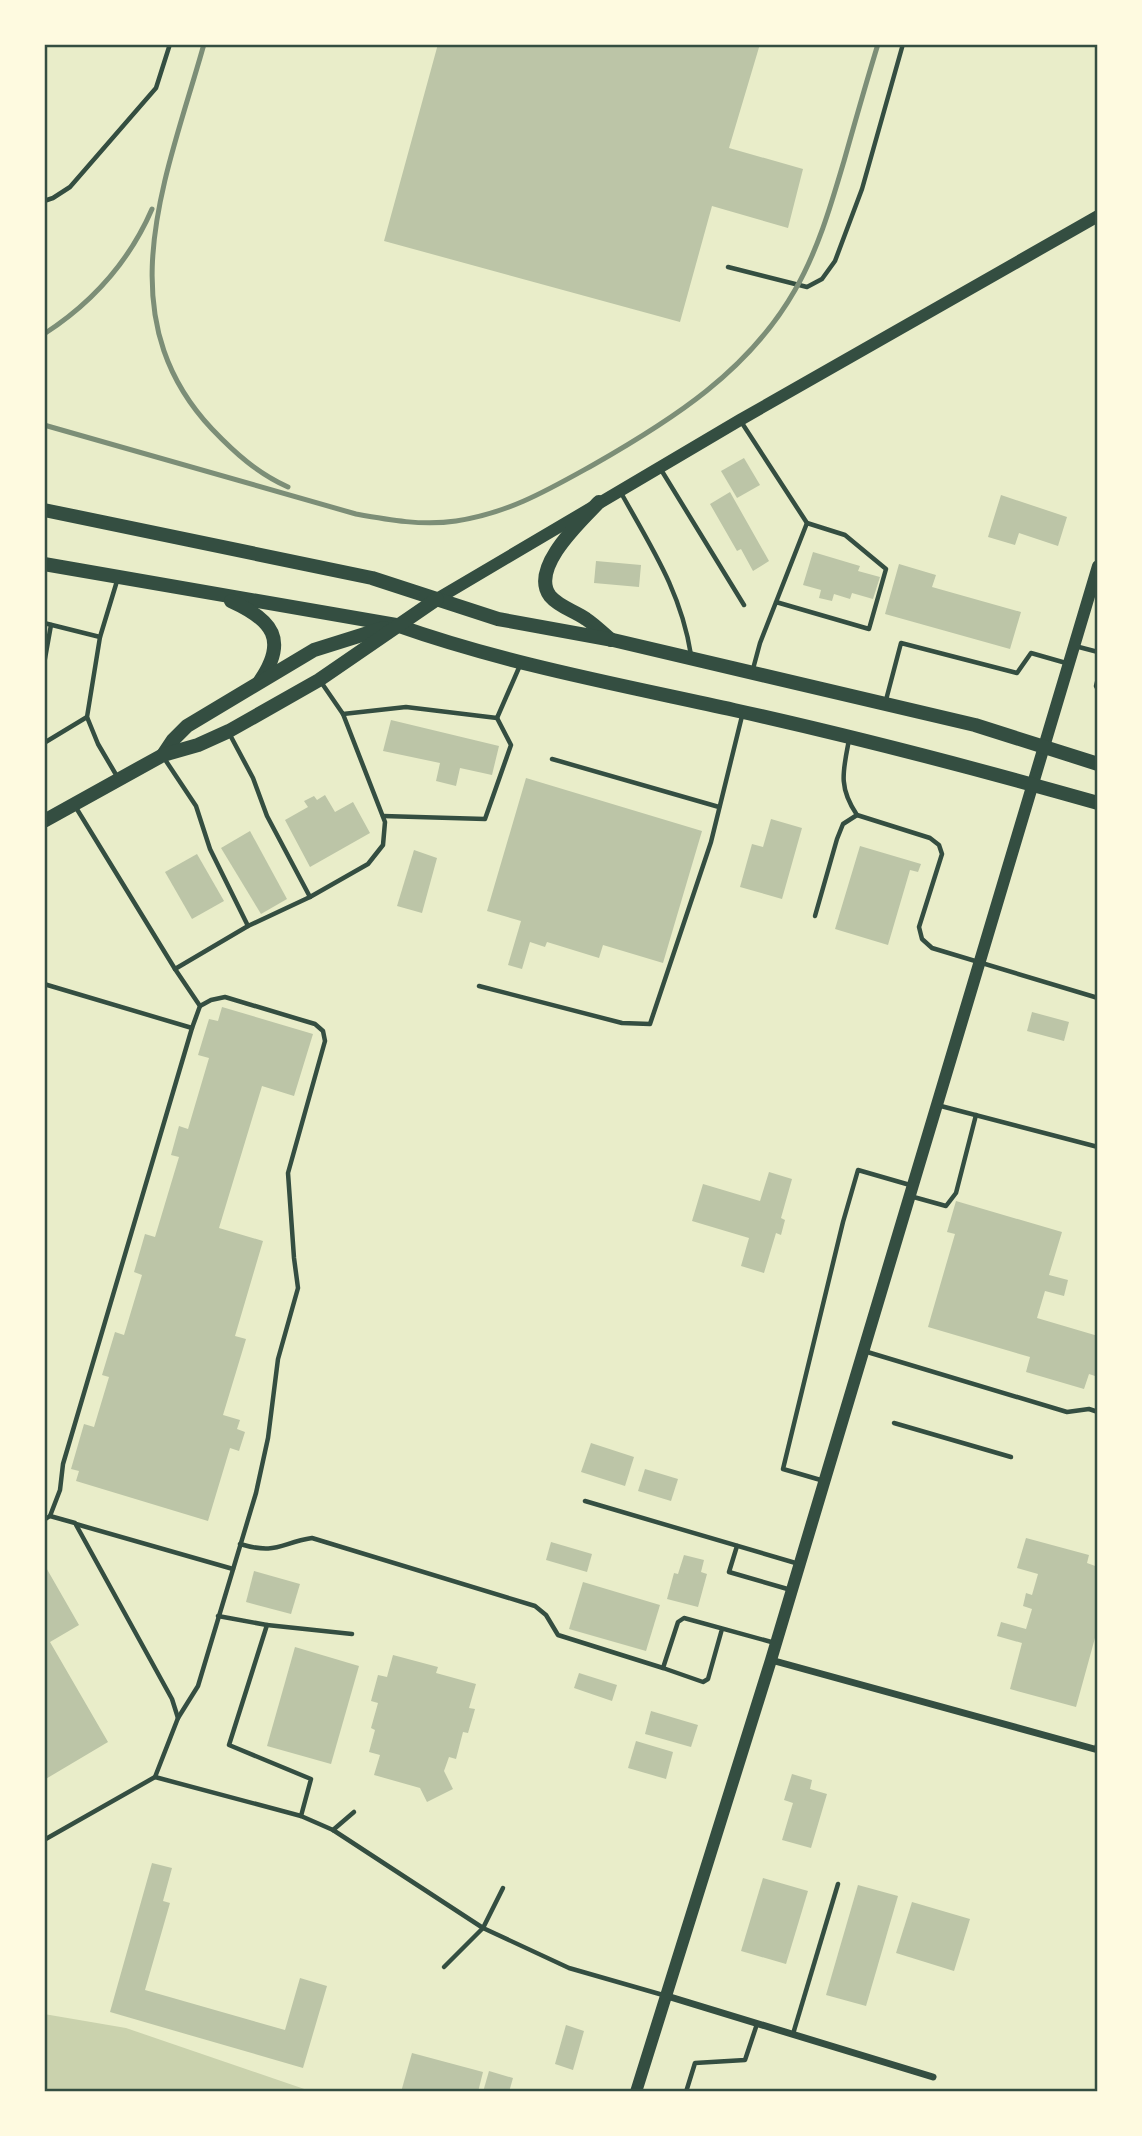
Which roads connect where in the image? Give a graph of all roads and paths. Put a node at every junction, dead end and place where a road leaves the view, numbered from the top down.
1 (170, 44) edge
2 (903, 44) edge
3 (44, 201) edge
4 (1098, 216) edge
5 (728, 267) dead end
6 (740, 420) junction
7 (660, 467) junction
8 (620, 491) junction
9 (599, 502) junction
10 (44, 510) edge
11 (807, 523) junction
12 (44, 564) edge
13 (1098, 567) edge
14 (118, 577) junction
15 (217, 594) junction
16 (437, 599) junction
17 (776, 602) junction
18 (744, 605) dead end
19 (44, 623) edge
20 (51, 625) junction
21 (396, 625) junction
22 (100, 637) junction
23 (612, 640) junction
24 (1074, 646) junction
25 (1098, 652) edge
26 (692, 659) junction
27 (521, 663) junction
28 (1069, 663) junction
29 (44, 664) edge
30 (752, 673) junction
31 (1098, 678) edge
32 (319, 680) junction
33 (257, 684) junction
34 (1098, 690) edge
35 (884, 704) junction
36 (743, 712) junction
37 (344, 714) junction
38 (87, 717) junction
39 (497, 718) junction
40 (229, 731) junction
41 (849, 739) junction
42 (44, 743) edge
43 (1043, 746) junction
44 (163, 755) junction
45 (551, 759) dead end
46 (1098, 764) edge
47 (118, 780) junction
48 (1032, 784) junction
49 (1098, 803) edge
50 (74, 804) junction
51 (719, 807) junction
52 (857, 815) junction
53 (383, 816) junction
54 (44, 821) edge
55 (310, 897) junction
56 (815, 916) dead end
57 (248, 926) junction
58 (979, 963) junction
59 (174, 969) junction
60 (44, 984) edge
61 (479, 986) dead end
62 (1098, 998) edge
63 (200, 1006) junction
64 (192, 1028) junction
65 (937, 1105) junction
66 (976, 1115) junction
67 (1098, 1147) edge
68 (911, 1191) junction
69 (863, 1351) junction
70 (1098, 1412) edge
71 (894, 1423) dead end
72 (1011, 1457) dead end
73 (824, 1481) junction
74 (585, 1501) dead end
75 (50, 1517) junction
76 (44, 1520) edge
77 (75, 1523) junction
78 (240, 1544) junction
79 (737, 1546) junction
80 (799, 1564) junction
81 (233, 1569) junction
82 (792, 1591) junction
83 (218, 1616) junction
84 (267, 1625) junction
85 (723, 1629) junction
86 (352, 1634) dead end
87 (776, 1643) junction
88 (771, 1660) junction
89 (663, 1668) junction
90 (178, 1718) junction
91 (1098, 1741) edge
92 (1097, 1750) edge
93 (155, 1776) junction
94 (354, 1812) dead end
95 (301, 1816) junction
96 (333, 1830) junction
97 (44, 1840) edge
98 (838, 1884) dead end
99 (503, 1888) dead end
100 (483, 1928) junction
101 (444, 1967) dead end
102 (667, 1996) junction
103 (757, 2024) junction
104 (793, 2034) junction
105 (933, 2077) dead end
106 (636, 2092) edge
107 (686, 2092) edge

1 - 3 lane
2 - 5 lane
4 - 6 main road
6 - 7 main road
6 - 11 lane
7 - 8 main road
7 - 18 lane
8 - 9 main road
8 - 26 lane
9 - 16 main road
9 - 23 main road
10 - 16 main road
11 - 17 lane
11 - 17 lane
12 - 14 main road
13 - 24 main road
14 - 15 main road
14 - 22 lane
15 - 21 main road
15 - 33 main road
16 - 21 main road
16 - 23 main road
17 - 30 lane
19 - 20 lane
20 - 22 lane
20 - 29 lane
21 - 27 main road
21 - 32 main road
21 - 33 main road
22 - 38 lane
23 - 26 main road
24 - 25 lane
24 - 28 main road
26 - 30 main road
27 - 36 main road
27 - 39 lane
28 - 35 lane
28 - 43 main road
30 - 35 main road
31 - 34 lane
32 - 37 lane
32 - 40 main road
33 - 44 main road
35 - 43 main road
36 - 41 main road
36 - 51 lane
37 - 39 lane
37 - 53 lane
38 - 42 lane
38 - 47 lane
39 - 53 lane
40 - 44 main road
40 - 55 lane
41 - 48 main road
41 - 52 lane
43 - 46 main road
43 - 48 main road
44 - 47 main road
44 - 57 lane
45 - 51 lane
47 - 50 main road
48 - 49 main road
48 - 58 main road
50 - 54 main road
50 - 59 lane
51 - 61 lane
52 - 56 lane
52 - 58 lane
53 - 55 lane
55 - 57 lane
57 - 59 lane
58 - 62 lane
58 - 65 main road
59 - 63 lane
60 - 64 lane
63 - 64 lane
63 - 78 lane
64 - 75 lane
65 - 66 lane
65 - 68 main road
66 - 67 lane
66 - 68 lane
68 - 69 main road
68 - 73 lane
69 - 70 lane
69 - 73 main road
71 - 72 lane
73 - 80 main road
74 - 79 lane
75 - 76 lane
75 - 77 lane
77 - 81 lane
77 - 90 lane
78 - 81 lane
78 - 89 lane
79 - 80 lane
79 - 82 lane
80 - 82 main road
81 - 83 lane
82 - 87 main road
83 - 84 lane
83 - 90 lane
84 - 86 lane
84 - 95 lane
85 - 87 lane
85 - 89 lane
85 - 89 lane
87 - 88 main road
88 - 92 street
88 - 102 main road
90 - 93 lane
91 - 92 lane
93 - 95 lane
93 - 97 lane
94 - 96 lane
95 - 96 lane
96 - 100 lane
98 - 104 lane
99 - 100 lane
100 - 101 lane
100 - 102 lane
102 - 103 street
102 - 106 main road
103 - 104 street
103 - 107 lane
104 - 105 street

